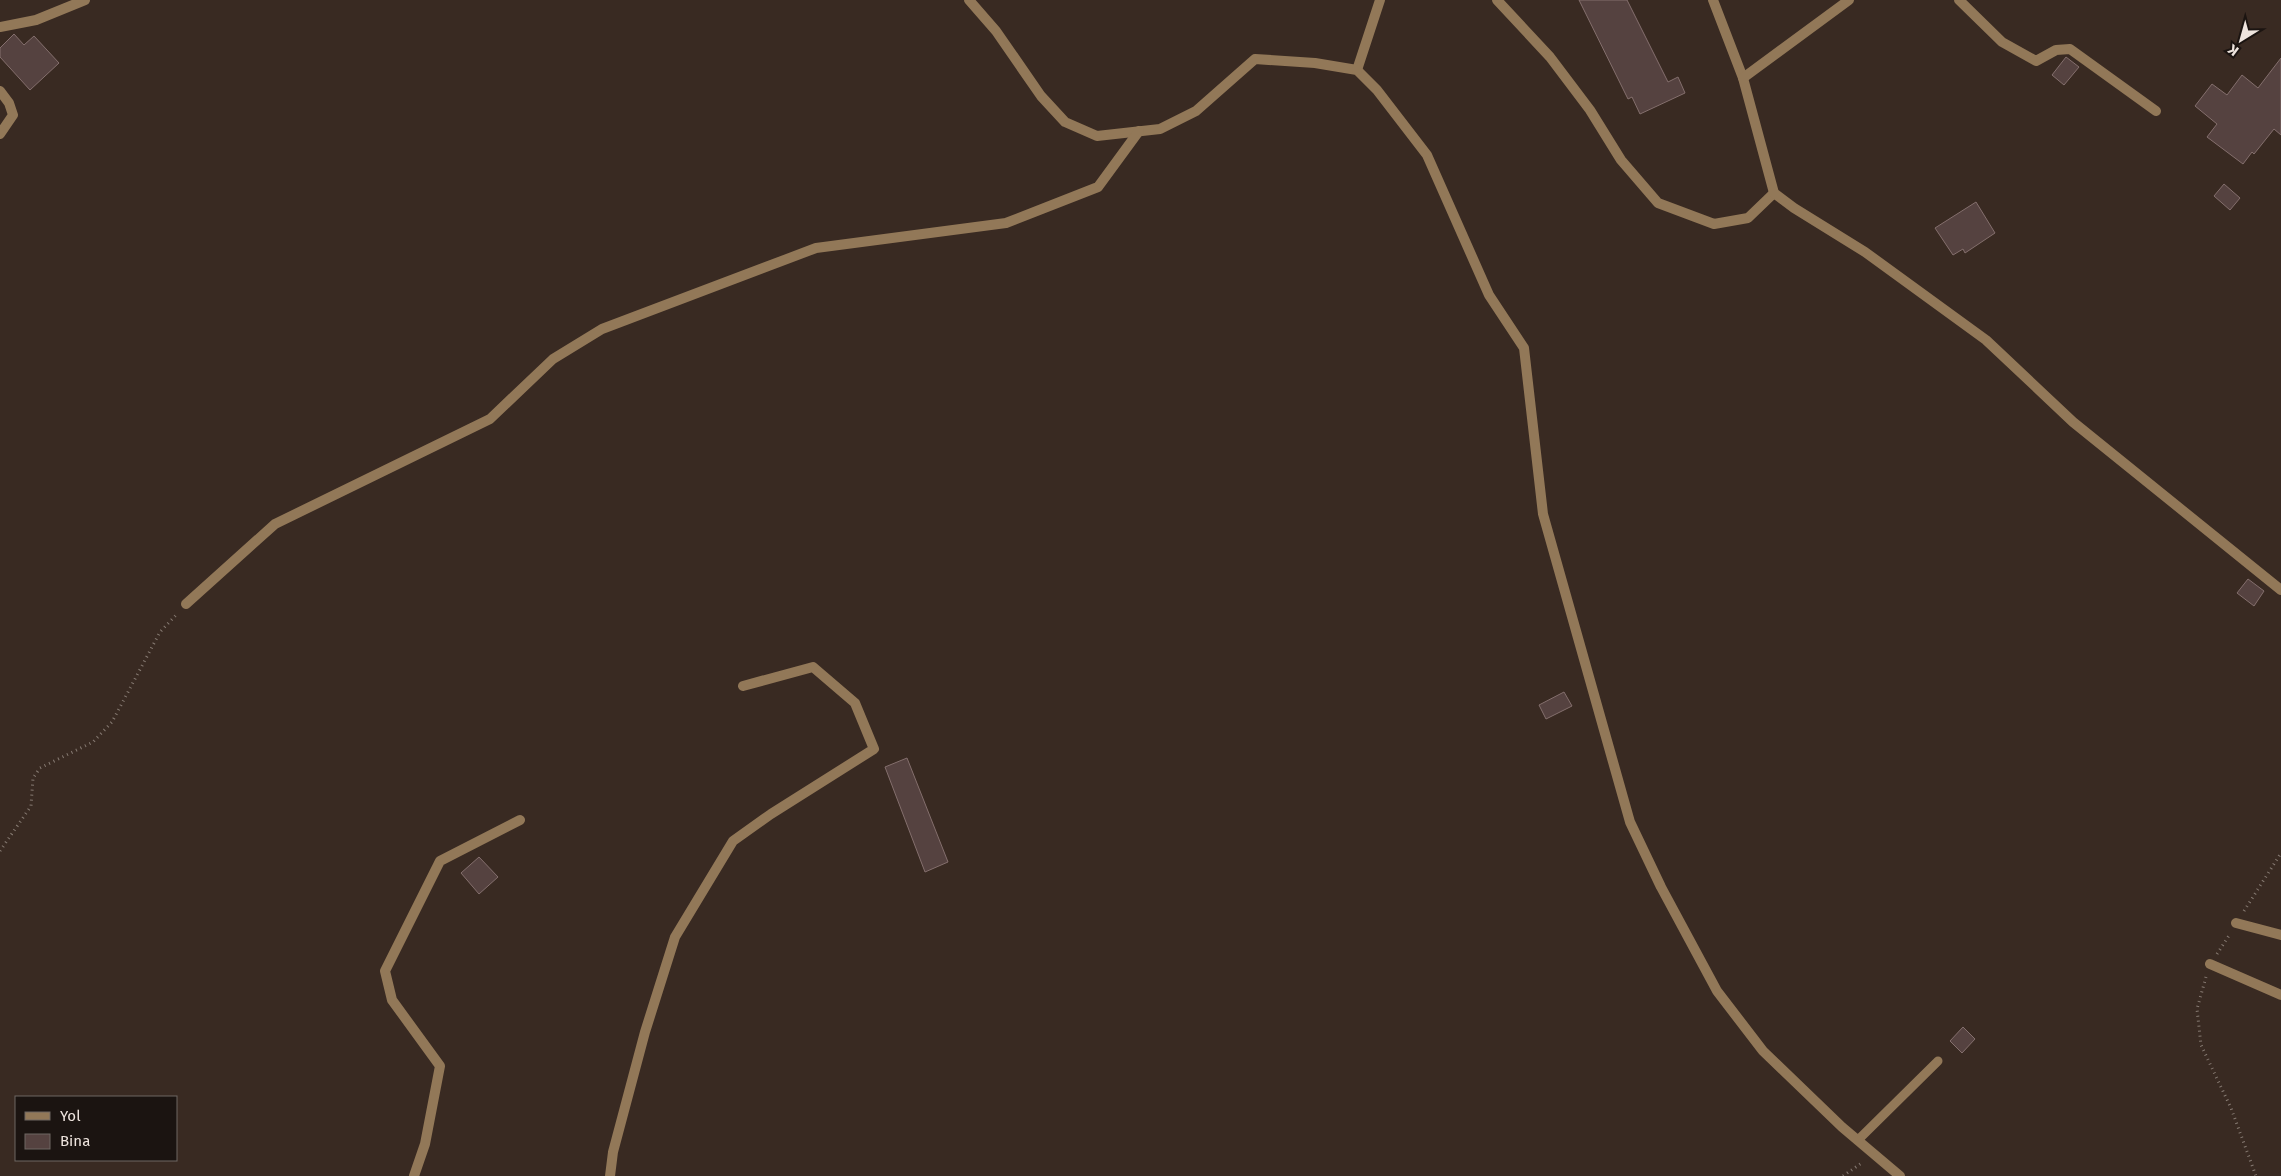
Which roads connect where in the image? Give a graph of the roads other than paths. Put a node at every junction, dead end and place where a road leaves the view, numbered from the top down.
1 (84, 0) edge
2 (969, 0) edge
3 (1380, 0) edge
4 (1497, 0) edge
5 (1713, 0) edge
6 (1849, 0) edge
7 (1959, 0) edge
8 (0, 27) edge
9 (1357, 70) junction
10 (1744, 78) junction
11 (0, 91) edge
12 (2156, 111) dead end
13 (1139, 131) junction
14 (0, 134) edge
15 (1774, 193) junction
16 (2281, 590) edge
17 (186, 604) road end
18 (743, 686) dead end
19 (520, 820) dead end
20 (2236, 923) road end
21 (2281, 935) edge
22 (2210, 964) road end
23 (2281, 995) edge
24 (1938, 1061) dead end
25 (1858, 1140) junction
26 (414, 1176) edge
27 (610, 1176) edge
28 (1900, 1176) edge

1 - 8 street
2 - 13 street
3 - 9 street
4 - 15 street
5 - 10 street
6 - 10 street
7 - 12 street
9 - 13 street
9 - 25 street
10 - 15 street
11 - 14 street
13 - 17 street
15 - 16 street
18 - 27 street
19 - 26 street
20 - 21 street
22 - 23 street
24 - 25 lane
25 - 28 street

